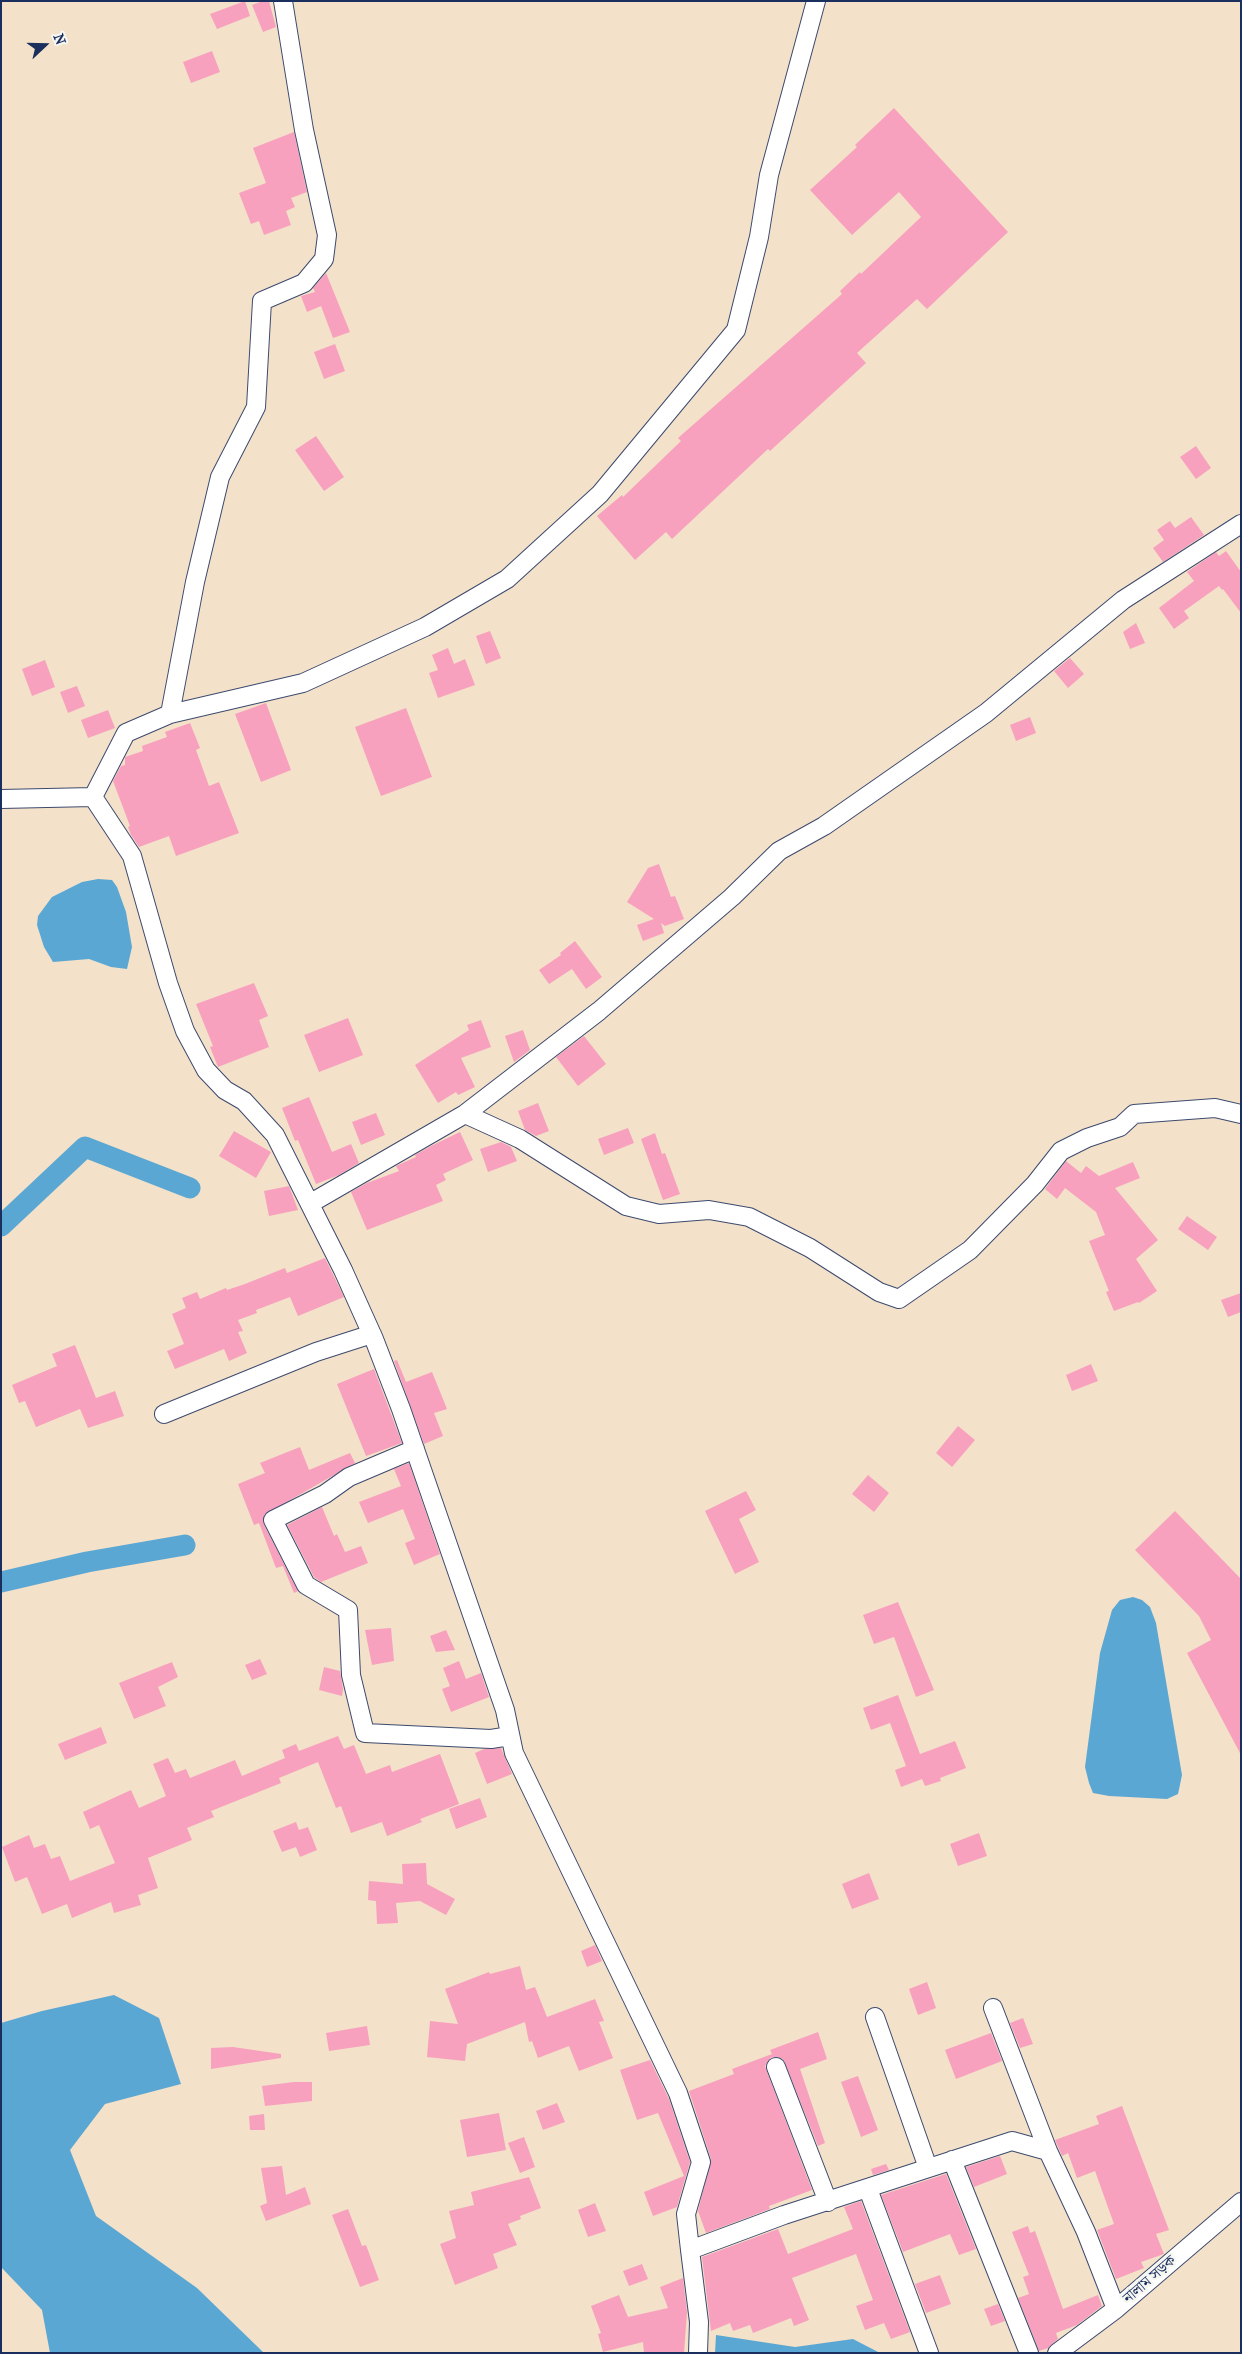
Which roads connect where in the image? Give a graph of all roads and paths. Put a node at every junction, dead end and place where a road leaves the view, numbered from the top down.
1 (283, 1) edge
2 (816, 1) edge
3 (1241, 524) edge
4 (170, 714) junction
5 (93, 797) junction
6 (1, 799) edge
7 (465, 1114) junction
8 (1241, 1114) edge
9 (310, 1203) junction
10 (372, 1334) junction
11 (164, 1414) dead end
12 (414, 1449) junction
13 (510, 1736) junction
14 (993, 2008) dead end
15 (875, 2017) dead end
16 (776, 2068) dead end
17 (1048, 2151) junction
18 (952, 2160) junction
19 (928, 2168) junction
20 (868, 2189) junction
21 (828, 2202) junction
22 (1241, 2202) edge
23 (690, 2250) junction
24 (1116, 2309) junction
25 (698, 2353) edge
26 (929, 2353) edge
27 (1029, 2353) edge
28 (1056, 2353) edge

1 - 4 street
2 - 4 street
3 - 7 street
4 - 5 street
5 - 6 street
5 - 9 street
7 - 8 street
7 - 9 street
9 - 10 street
10 - 11 street
10 - 12 street
12 - 13 street
12 - 13 street
13 - 23 street
14 - 17 street
15 - 19 street
16 - 21 street
17 - 18 street
17 - 24 street
18 - 19 street
18 - 27 street
19 - 20 street
20 - 21 street
20 - 26 street
21 - 23 street
22 - 24 street, নালাম সড়ক
23 - 25 street
24 - 28 street, নালাম সড়ক

